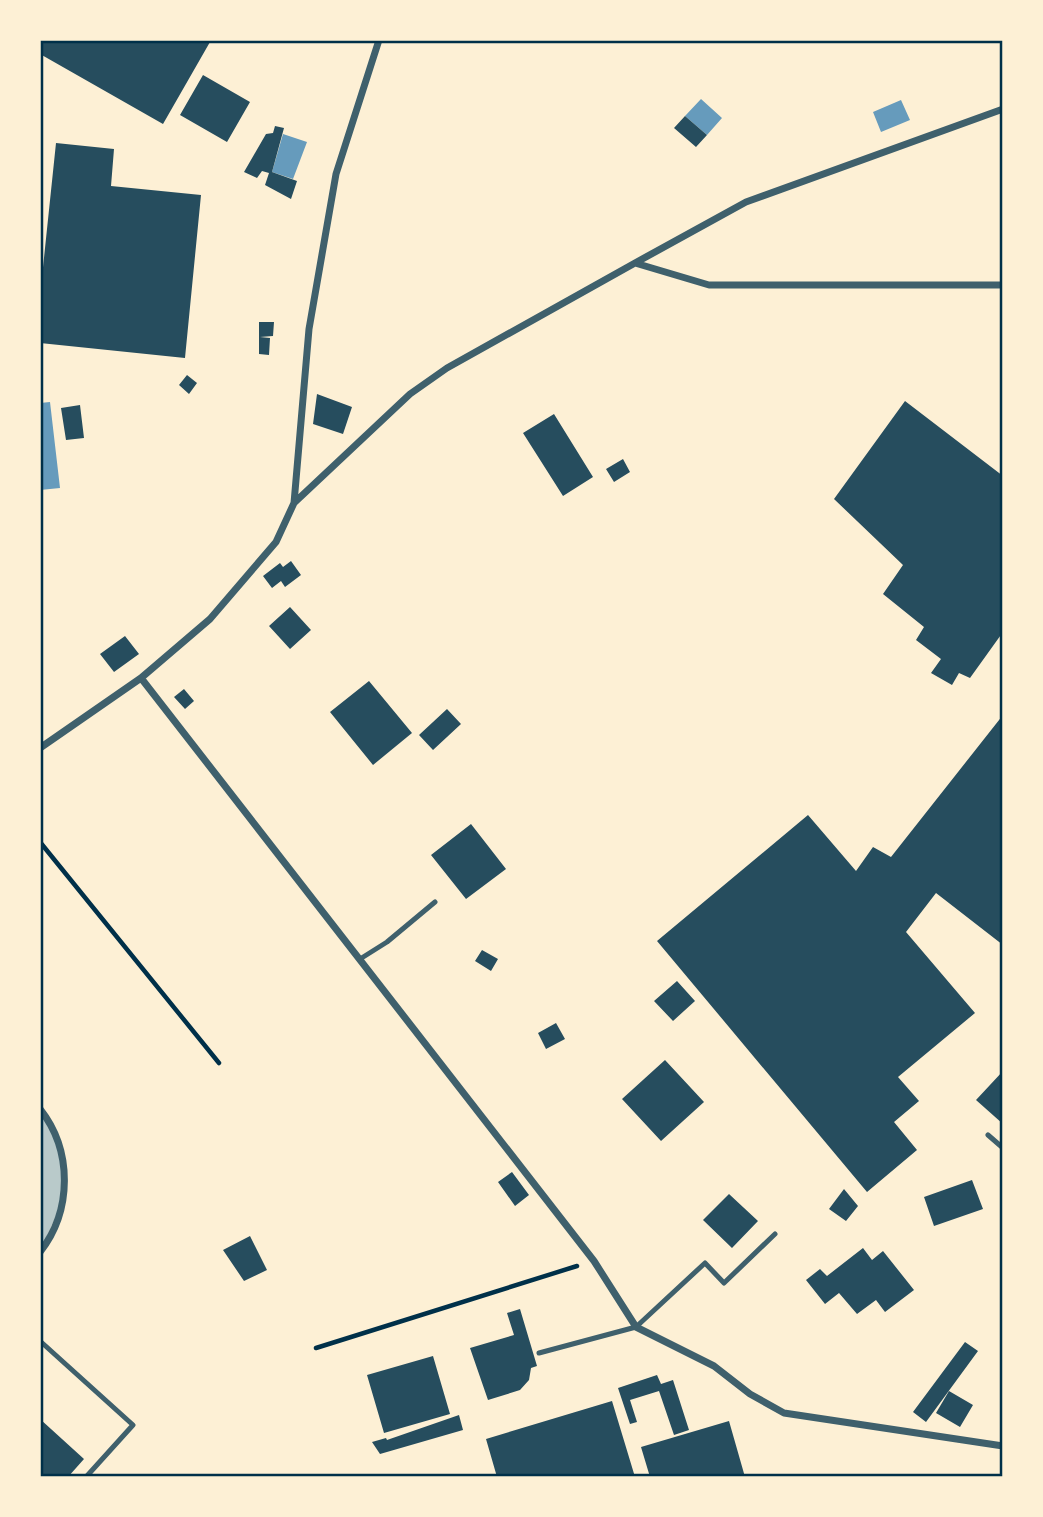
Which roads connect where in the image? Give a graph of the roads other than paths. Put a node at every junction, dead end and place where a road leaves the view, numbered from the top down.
1 (379, 40) edge
2 (1003, 109) edge
3 (635, 263) junction
4 (1003, 285) edge
5 (294, 503) junction
6 (141, 678) junction
7 (40, 748) edge
8 (435, 902) dead end
9 (360, 959) junction
10 (40, 1109) edge
11 (988, 1135) dead end
12 (1003, 1149) edge
13 (775, 1234) dead end
14 (40, 1252) edge
15 (636, 1327) junction
16 (40, 1341) edge
17 (539, 1353) dead end
18 (1003, 1446) edge
19 (86, 1477) edge

1 - 5 street
2 - 3 street
3 - 4 street
3 - 5 street
5 - 6 street
6 - 7 street
6 - 9 street
8 - 9 lane
9 - 15 street
10 - 14 street
11 - 12 lane
13 - 15 lane
15 - 17 lane
15 - 18 street
16 - 19 lane

